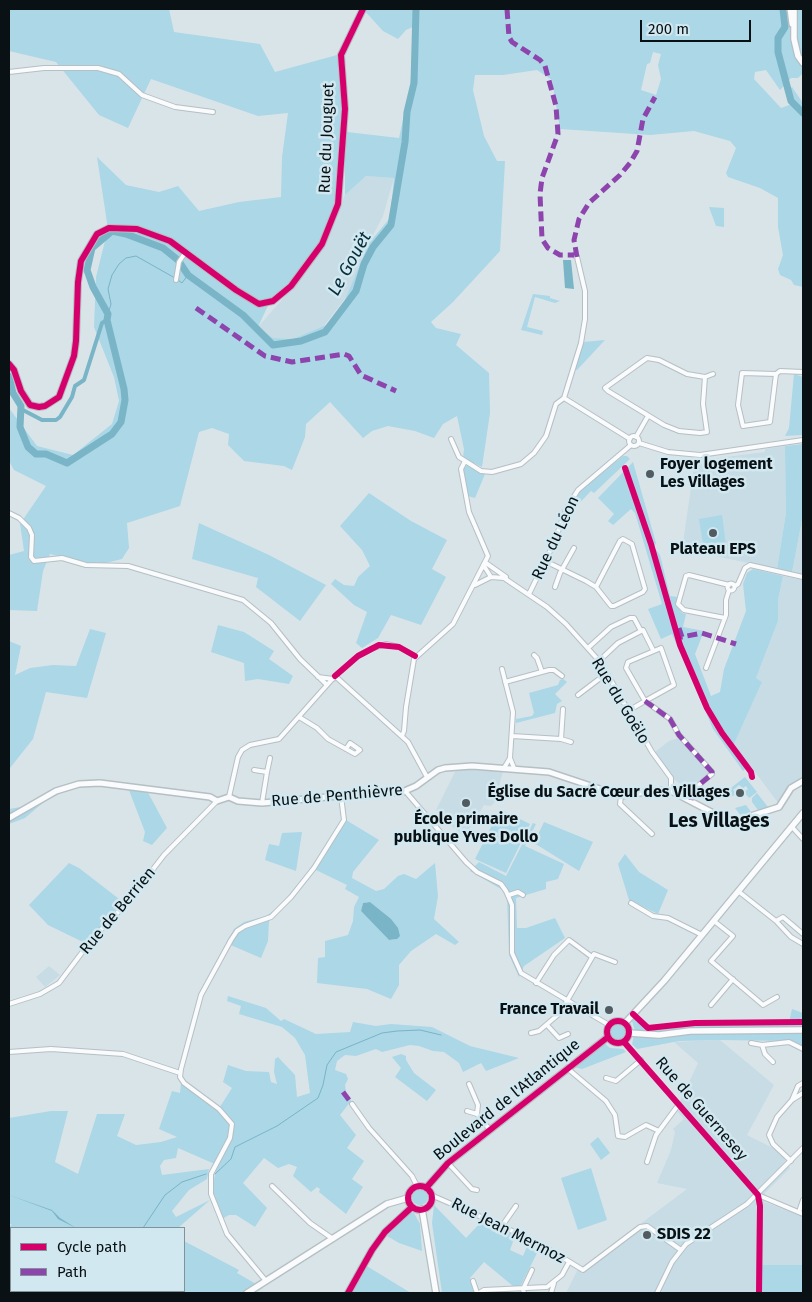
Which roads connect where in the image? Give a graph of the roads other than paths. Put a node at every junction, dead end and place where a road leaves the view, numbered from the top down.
1 (363, 9) edge
2 (790, 9) edge
3 (794, 9) edge
4 (795, 31) junction
5 (803, 63) edge
6 (9, 72) edge
7 (213, 112) dead end
8 (184, 254) junction
9 (574, 254) dead end
10 (176, 279) dead end
11 (9, 364) edge
12 (803, 372) edge
13 (713, 374) dead end
14 (776, 374) junction
15 (705, 376) junction
16 (564, 398) junction
17 (648, 416) junction
18 (636, 437) junction
19 (451, 438) dead end
20 (630, 439) junction
21 (803, 440) edge
22 (639, 444) junction
23 (631, 445) junction
24 (465, 461) junction
25 (9, 513) edge
26 (574, 548) dead end
27 (545, 561) junction
28 (485, 565) junction
29 (562, 570) junction
30 (492, 577) junction
31 (803, 577) edge
32 (509, 580) junction
33 (729, 584) junction
34 (475, 585) junction
35 (735, 586) junction
36 (555, 587) dead end
37 (596, 588) junction
38 (729, 590) junction
39 (529, 594) junction
40 (725, 618) junction
41 (641, 631) junction
42 (588, 648) junction
43 (654, 650) junction
44 (534, 655) dead end
45 (415, 656) junction
46 (599, 661) junction
47 (706, 668) dead end
48 (502, 669) dead end
49 (542, 672) junction
50 (607, 673) junction
51 (562, 676) dead end
52 (318, 677) junction
53 (334, 677) junction
54 (505, 682) junction
55 (327, 685) junction
56 (578, 695) dead end
57 (645, 701) junction
58 (563, 709) dead end
59 (628, 711) junction
60 (299, 718) junction
61 (402, 736) junction
62 (512, 736) junction
63 (561, 739) junction
64 (571, 742) dead end
65 (346, 749) dead end
66 (270, 758) dead end
67 (510, 758) junction
68 (504, 768) junction
69 (514, 768) junction
70 (254, 770) dead end
71 (267, 772) junction
72 (427, 777) junction
73 (803, 782) edge
74 (671, 791) junction
75 (406, 792) junction
76 (341, 796) junction
77 (621, 796) junction
78 (229, 798) junction
79 (691, 800) junction
80 (217, 801) junction
81 (262, 802) junction
82 (803, 813) edge
83 (9, 818) edge
84 (792, 827) junction
85 (652, 834) dead end
86 (803, 840) edge
87 (738, 892) junction
88 (509, 895) junction
89 (523, 896) dead end
90 (631, 903) dead end
91 (714, 921) junction
92 (776, 922) junction
93 (803, 934) edge
94 (702, 935) junction
95 (803, 944) edge
96 (592, 957) junction
97 (615, 962) dead end
98 (732, 980) junction
99 (536, 983) junction
100 (777, 997) dead end
101 (568, 1000) junction
102 (9, 1004) edge
103 (710, 1005) dead end
104 (625, 1023) junction
105 (547, 1025) junction
106 (610, 1025) junction
107 (803, 1030) edge
108 (531, 1033) dead end
109 (629, 1033) junction
110 (568, 1034) dead end
111 (608, 1037) junction
112 (624, 1042) junction
113 (751, 1043) dead end
114 (762, 1045) junction
115 (803, 1048) edge
116 (9, 1052) edge
117 (641, 1060) junction
118 (774, 1062) dead end
119 (567, 1068) junction
120 (180, 1073) junction
121 (606, 1078) dead end
122 (803, 1083) edge
123 (469, 1084) dead end
124 (803, 1094) edge
125 (792, 1100) junction
126 (352, 1104) dead end
127 (679, 1104) junction
128 (466, 1111) dead end
129 (477, 1114) junction
130 (490, 1130) junction
131 (659, 1132) junction
132 (803, 1148) edge
133 (791, 1161) junction
134 (647, 1162) dead end
135 (448, 1163) junction
136 (272, 1186) dead end
137 (417, 1186) junction
138 (426, 1188) junction
139 (477, 1190) dead end
140 (431, 1195) junction
141 (758, 1195) junction
142 (408, 1198) junction
143 (803, 1200) edge
144 (412, 1206) junction
145 (516, 1206) dead end
146 (422, 1209) junction
147 (801, 1213) edge
148 (502, 1226) junction
149 (333, 1239) junction
150 (681, 1250) junction
151 (569, 1262) junction
152 (532, 1270) dead end
153 (266, 1281) junction
154 (473, 1281) dead end
155 (554, 1284) junction
156 (524, 1291) edge
157 (247, 1293) edge
158 (348, 1293) edge
159 (436, 1293) edge
160 (478, 1293) edge
161 (551, 1293) edge
162 (656, 1293) edge
163 (759, 1293) edge

1 - 8 street, Rue du Jouguet
2 - 4 street
3 - 4 main road
4 - 5 main road
6 - 7 street
8 - 10 street
8 - 11 street, Rue du Jouguet
9 - 16 street
12 - 14 street
13 - 15 street
14 - 14 street
15 - 17 street
15 - 17 street
16 - 20 street
16 - 24 street
17 - 18 street
18 - 20 street
18 - 22 street
19 - 24 street
20 - 23 street
21 - 22 street
22 - 23 street
23 - 27 street, Rue du Léon
24 - 28 street
25 - 52 street
26 - 29 street
27 - 29 street
27 - 39 street, Rue du Léon
28 - 30 street
28 - 32 street, Rue du Goëlo
28 - 34 street
29 - 36 street
29 - 37 street
30 - 32 street, Rue du Goëlo
30 - 34 street
31 - 35 street
32 - 39 street, Rue du Goëlo
33 - 35 street
33 - 38 street
33 - 40 street
34 - 45 street
35 - 38 street
37 - 37 street
38 - 40 street
39 - 42 street, Rue du Goëlo
40 - 47 street
41 - 42 street
41 - 43 street
41 - 46 street
42 - 46 street, Rue du Goëlo
43 - 57 street
43 - 57 street
44 - 49 street
45 - 53 street
45 - 61 street
46 - 50 street, Rue du Goëlo
48 - 54 street
49 - 51 street
49 - 54 street
50 - 56 street
50 - 59 street, Rue du Goëlo
52 - 53 street
52 - 55 street
53 - 55 street
53 - 61 street
54 - 62 street
55 - 60 street
57 - 59 street
57 - 79 street
58 - 63 street
59 - 74 street, Rue du Goëlo
60 - 65 street
60 - 78 street
61 - 72 street
62 - 63 street
62 - 67 street
63 - 64 street
66 - 71 street
67 - 68 street
67 - 69 street
68 - 69 street, Rue de Penthièvre
68 - 72 street, Rue de Penthièvre
69 - 77 street, Rue de Penthièvre
70 - 71 street
71 - 81 street
72 - 75 street, Rue de Penthièvre
73 - 79 street, Rue de Penthièvre
74 - 77 street, Rue de Penthièvre
74 - 79 street, Rue de Penthièvre
75 - 76 street, Rue de Penthièvre
75 - 88 street
76 - 81 street, Rue de Penthièvre
76 - 120 street
77 - 85 street
78 - 80 street
78 - 81 street, Rue de Penthièvre
80 - 83 street
80 - 102 street, Rue de Berrien
82 - 84 main road
84 - 86 street
84 - 87 main road
87 - 91 main road
87 - 92 street
88 - 89 street
88 - 99 street
90 - 94 street
91 - 94 main road
91 - 98 street
92 - 93 street
92 - 95 street
94 - 104 main road
96 - 97 street
96 - 99 street
96 - 101 street
98 - 100 street
98 - 103 street
99 - 101 street
101 - 105 street
101 - 106 street
104 - 106 main road
104 - 109 main road
105 - 108 street
105 - 110 street
106 - 111 main road
107 - 109 main road
109 - 112 main road
111 - 112 main road
111 - 119 main road, Boulevard de l'Atlantique
112 - 117 street, Rue de Guernesey
113 - 114 street
114 - 115 street
114 - 118 street
116 - 120 street
117 - 121 street
117 - 127 street, Rue de Guernesey
119 - 130 main road, Boulevard de l'Atlantique
119 - 131 street
120 - 153 street
122 - 125 street
123 - 129 street
124 - 125 street
125 - 133 street
126 - 137 street
127 - 131 street
127 - 141 street, Rue de Guernesey
128 - 129 street
129 - 130 street
130 - 135 main road, Boulevard de l'Atlantique
131 - 134 street
132 - 133 street
133 - 141 street
135 - 138 main road, Boulevard de l'Atlantique
135 - 139 street
136 - 149 street
137 - 138 main road
137 - 142 main road
138 - 140 main road
140 - 146 main road
140 - 148 street, Rue Jean Mermoz
141 - 147 street
141 - 150 street
141 - 163 street
142 - 144 main road
142 - 149 main road
143 - 147 street
144 - 146 main road
144 - 158 street
145 - 148 street
146 - 159 main road
148 - 151 street, Rue Jean Mermoz
149 - 153 main road
150 - 151 street, Rue Jean Mermoz
150 - 162 street
151 - 155 street
152 - 156 street
153 - 157 main road
154 - 160 street
155 - 156 street
155 - 161 street
156 - 160 street

